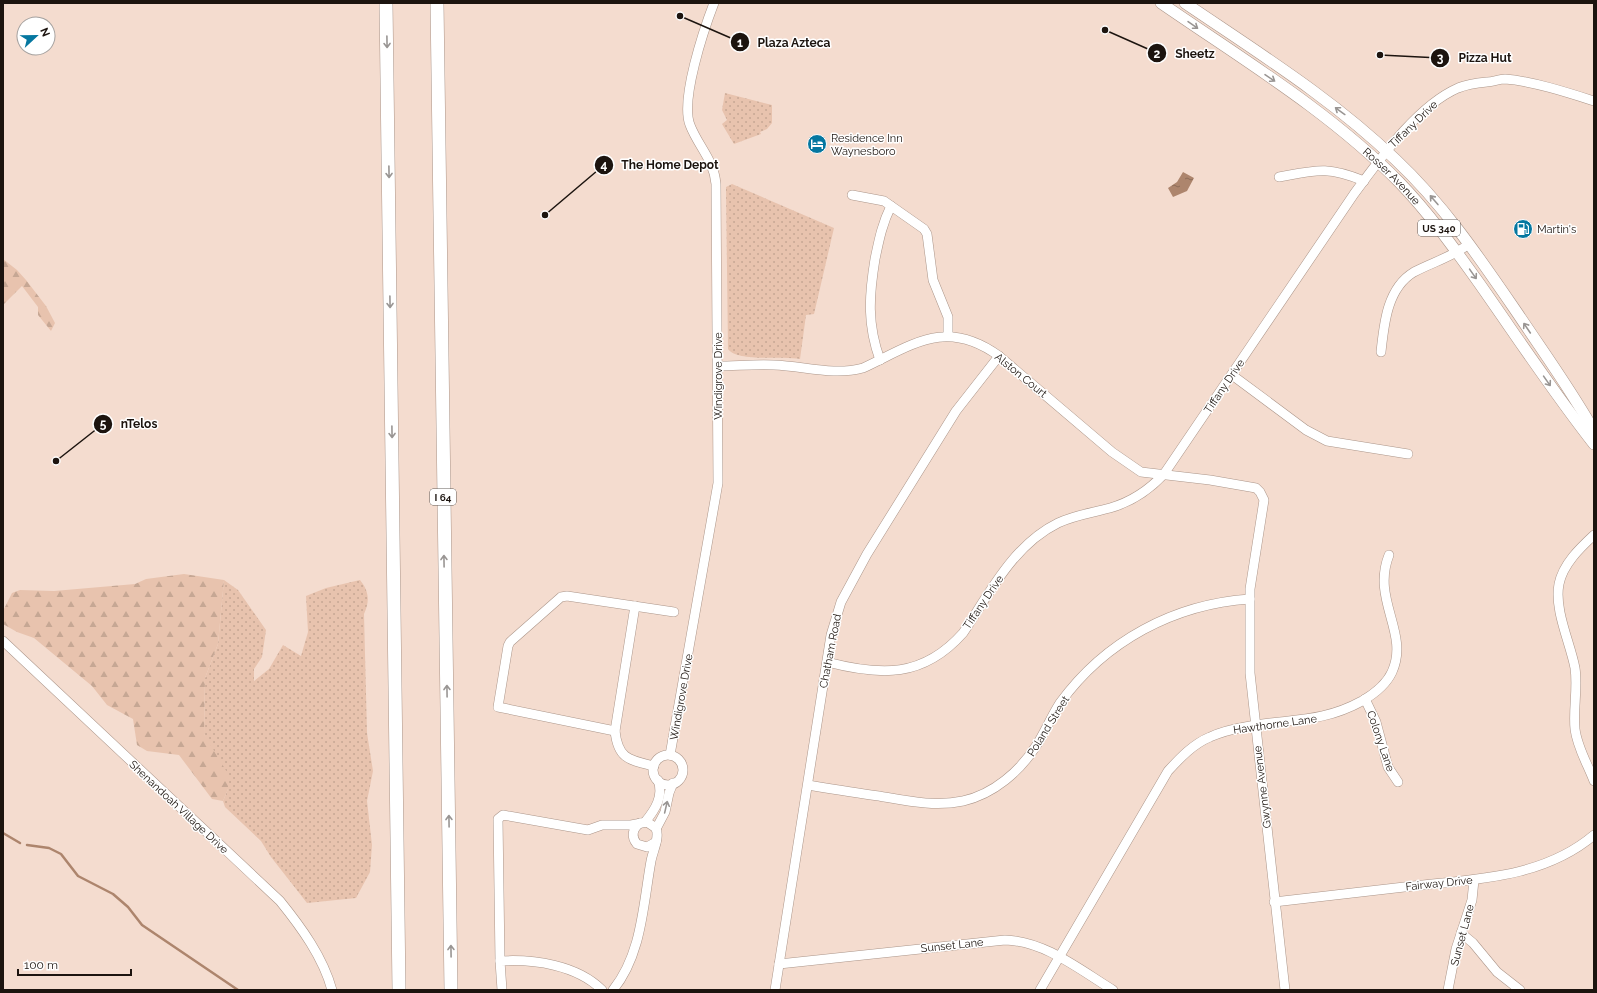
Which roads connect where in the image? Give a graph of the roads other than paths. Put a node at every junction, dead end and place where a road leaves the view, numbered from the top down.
1 (386, 3) edge
2 (436, 3) edge
3 (714, 3) edge
4 (1160, 3) edge
5 (1185, 3) edge
6 (1594, 101) edge
7 (1386, 150) junction
8 (1378, 161) junction
9 (1279, 177) dead end
10 (1364, 181) junction
11 (852, 195) dead end
12 (892, 206) junction
13 (1469, 244) junction
14 (1458, 252) junction
15 (948, 336) junction
16 (1381, 352) dead end
17 (999, 356) junction
18 (880, 360) junction
19 (718, 366) junction
20 (1232, 375) junction
21 (1594, 431) edge
22 (1594, 444) edge
23 (1408, 454) dead end
24 (1164, 474) junction
25 (1594, 535) edge
26 (1259, 536) joint
27 (1389, 555) dead end
28 (1250, 599) junction
29 (635, 606) junction
30 (674, 612) dead end
31 (3, 641) edge
32 (827, 662) junction
33 (1365, 700) junction
34 (1254, 725) junction
35 (615, 731) junction
36 (670, 755) junction
37 (654, 766) junction
38 (658, 780) junction
39 (1594, 781) edge
40 (1398, 782) dead end
41 (673, 783) junction
42 (808, 785) junction
43 (642, 823) junction
44 (624, 826) junction
45 (656, 830) junction
46 (633, 835) junction
47 (1594, 835) edge
48 (656, 842) junction
49 (643, 847) junction
50 (651, 859) junction
51 (1474, 880) junction
52 (1274, 902) junction
53 (1461, 933) junction
54 (1059, 958) junction
55 (500, 961) junction
56 (780, 964) junction
57 (332, 990) edge
58 (399, 990) edge
59 (451, 990) edge
60 (502, 990) edge
61 (602, 990) edge
62 (613, 990) edge
63 (775, 990) edge
64 (1040, 990) edge
65 (1112, 990) edge
66 (1285, 990) edge
67 (1448, 990) edge
68 (1520, 990) edge

1 -> 58 highway
59 -> 2 highway, I 64
3 - 19 street, Windigrove Drive
4 -> 8 main road, Rosser Avenue / US 340
7 -> 5 main road, Rosser Avenue / US 340
6 - 7 street, Tiffany Drive
7 - 8 street, Tiffany Drive
13 -> 7 main road, Rosser Avenue / US 340
8 - 10 street, Tiffany Drive
8 - 14 main road, Rosser Avenue / US 340
9 - 10 street
10 - 20 street, Tiffany Drive
11 - 12 street
12 - 15 street
12 - 18 street
13 - 14 street
21 -> 13 main road, Rosser Avenue / US 340
14 - 16 street
14 -> 22 main road, Rosser Avenue / US 340
15 - 17 street, Alston Court
15 - 18 street, Alston Court
17 - 24 street, Alston Court
17 - 32 street, Chatham Road
18 - 19 street, Alston Court
19 - 36 street, Windigrove Drive
20 - 23 street
20 - 24 street, Tiffany Drive
24 - 26 street, Alston Court
24 - 32 street, Tiffany Drive
25 - 39 street
26 - 28 street, Gwynne Avenue
27 - 33 street, Hawthorne Lane
28 - 34 street, Gwynne Avenue
28 - 42 street, Poland Street
29 - 30 street
29 - 35 street
29 - 35 street
31 - 57 street, Shenandoah Village Drive
32 - 42 street, Chatham Road
33 - 34 street, Hawthorne Lane
33 - 40 street, Colony Lane
34 - 52 street, Gwynne Avenue
34 - 54 street, Hawthorne Lane
35 - 37 street
36 - 37 street
36 - 41 street
37 - 38 street
38 - 41 street
38 - 43 street
45 -> 41 street
42 - 56 street, Chatham Road
43 - 44 street
43 - 45 street
43 - 46 street
44 - 46 street
44 - 55 street
45 - 48 street
46 - 49 street
47 - 51 street, Fairway Drive
48 - 49 street
48 - 50 street
49 - 50 street
50 - 62 street
51 - 52 street, Fairway Drive
51 - 53 street, Sunset Lane
52 - 66 street, Gwynne Avenue
53 - 67 street, Sunset Lane
53 - 68 street
54 - 56 street, Sunset Lane
54 - 64 street, Hawthorne Lane
54 - 65 street, Sunset Lane
55 - 60 street
55 - 61 street
56 - 63 street, Chatham Road

